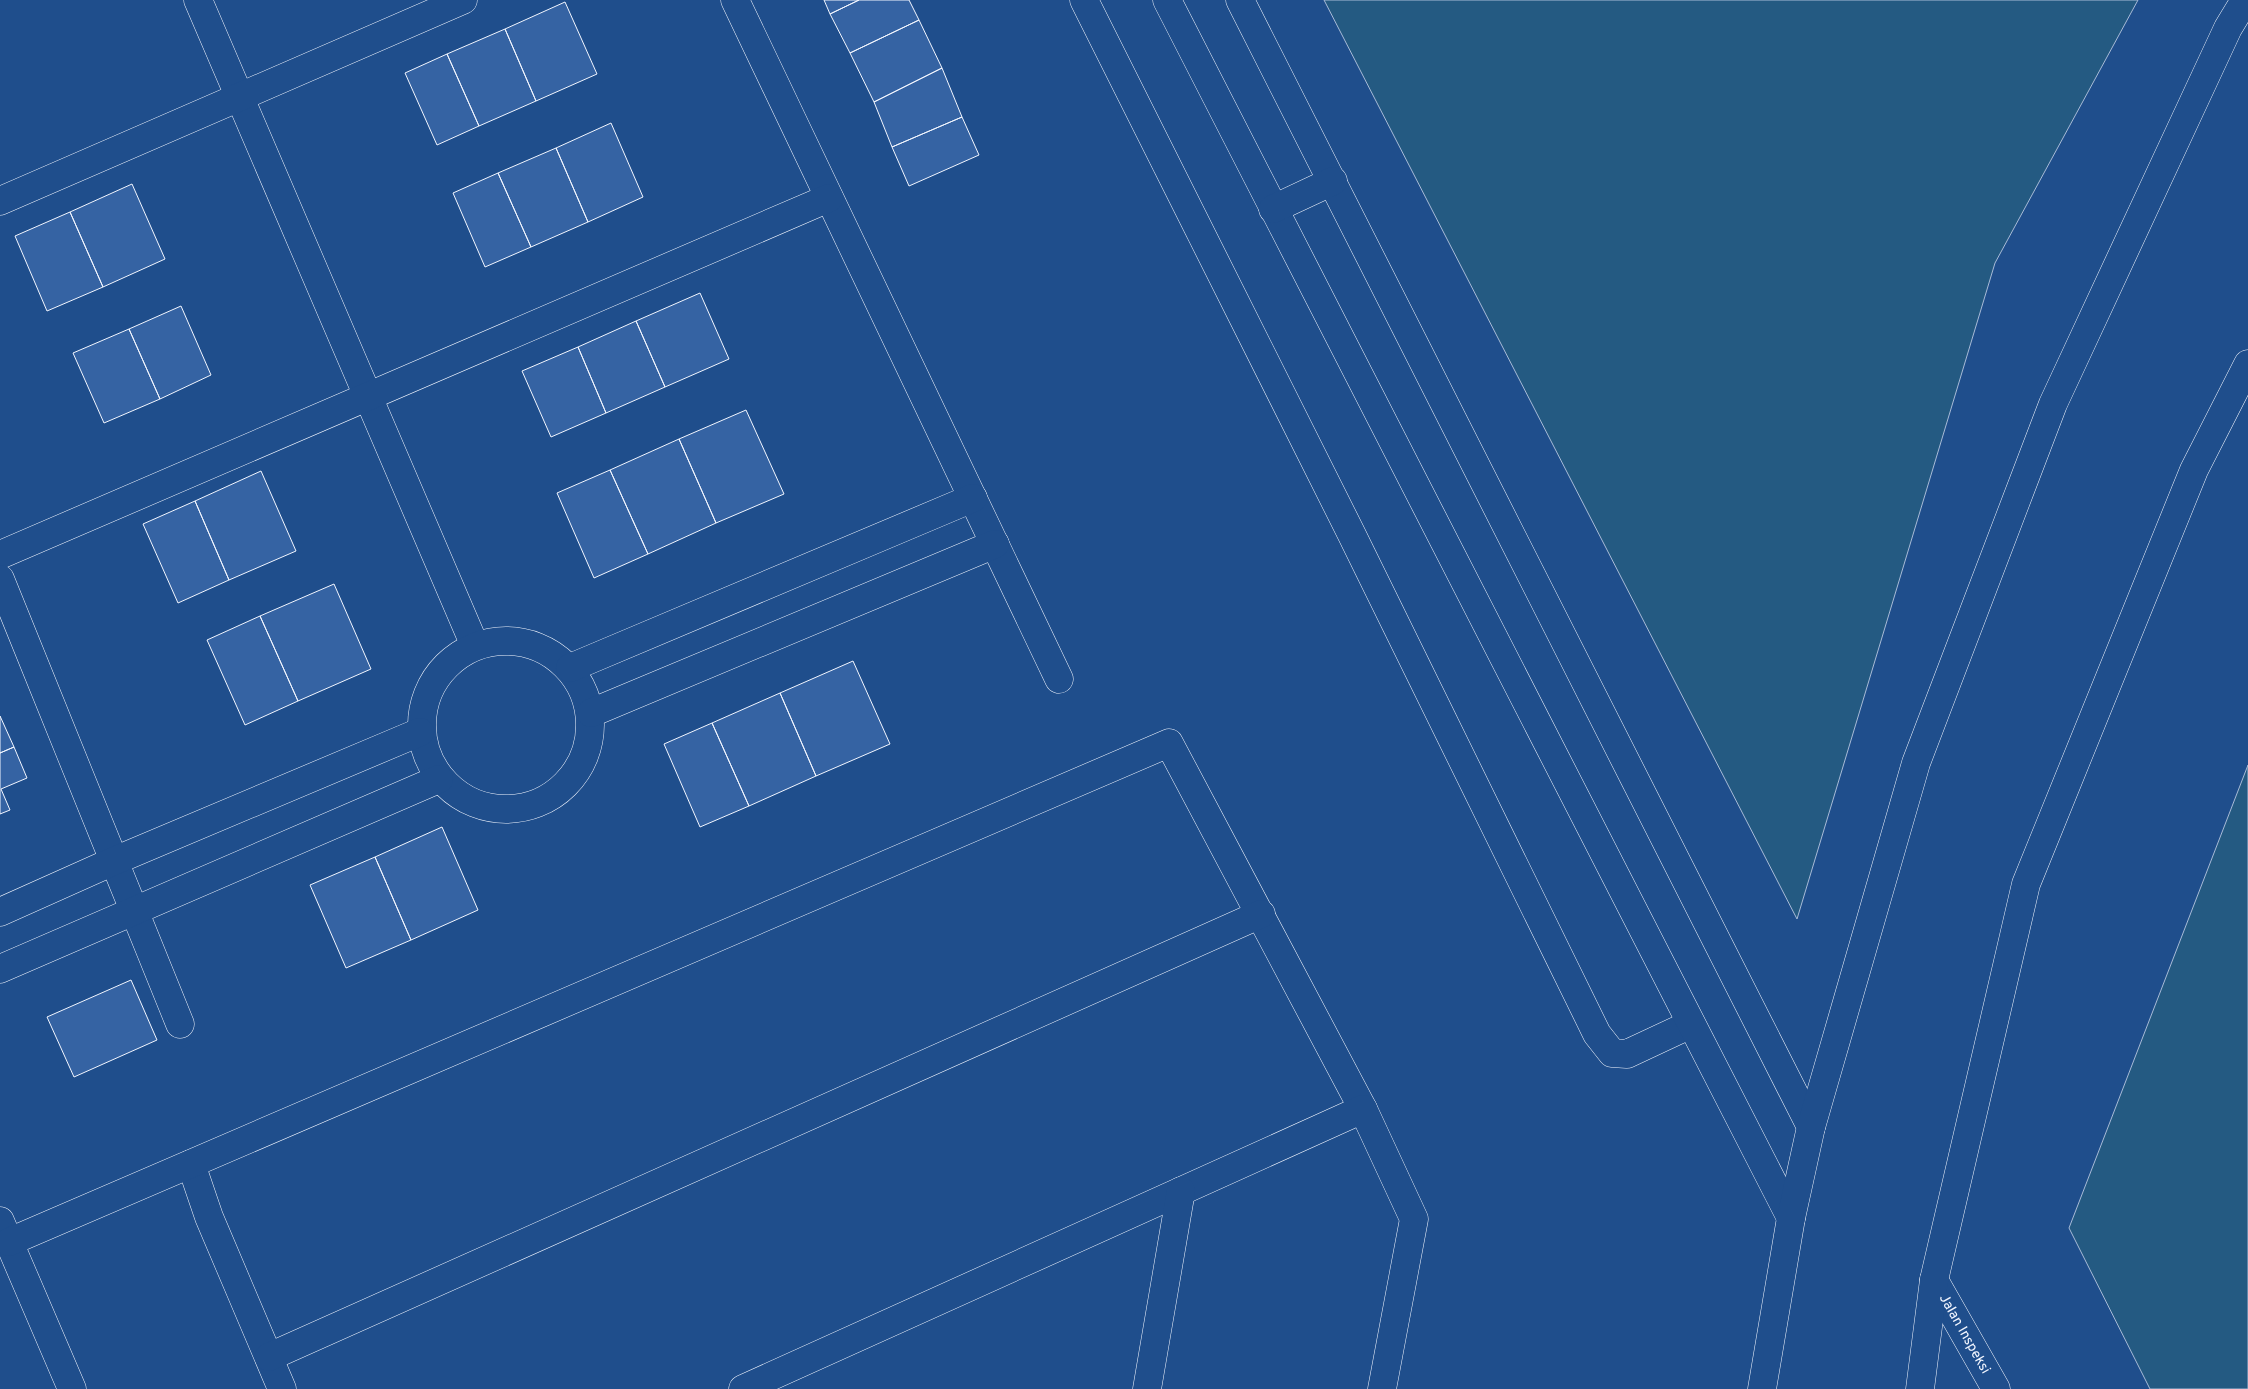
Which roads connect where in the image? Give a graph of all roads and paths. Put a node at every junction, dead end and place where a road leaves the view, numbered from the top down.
1 (198, 0) edge
2 (463, 0) edge
3 (735, 0) edge
4 (1084, 0) edge
5 (1167, 0) edge
6 (1240, 0) edge
7 (2245, 0) edge
8 (240, 97) junction
9 (1333, 181) junction
10 (829, 198) junction
11 (0, 201) edge
12 (1273, 209) junction
13 (2248, 364) edge
14 (368, 396) junction
15 (973, 498) junction
16 (995, 544) junction
17 (0, 555) edge
18 (0, 579) edge
19 (475, 646) junction
20 (570, 668) junction
21 (1059, 679) dead end
22 (591, 713) junction
23 (420, 732) junction
24 (439, 779) junction
25 (114, 861) junction
26 (134, 910) junction
27 (0, 912) edge
28 (1261, 914) junction
29 (0, 969) edge
30 (180, 1024) dead end
31 (1691, 1024) junction
32 (1362, 1109) junction
33 (1811, 1127) junction
34 (191, 1164) junction
35 (1181, 1191) junction
36 (1791, 1218) junction
37 (5, 1232) edge
38 (1934, 1280) junction
39 (269, 1357) junction
40 (72, 1389) edge
41 (282, 1389) edge
42 (743, 1389) edge
43 (1147, 1389) edge
44 (1382, 1389) edge
45 (1762, 1389) edge
46 (1920, 1389) edge
47 (1996, 1389) edge

1 - 8 street
2 - 8 street
3 - 10 street
4 - 31 street
5 - 12 street
6 - 9 street
7 - 33 street
8 - 11 street
8 - 14 street
9 - 12 street
9 - 33 street
10 - 14 street
10 - 15 street
12 - 31 street
13 - 38 street
14 - 17 street
14 - 19 street
15 - 16 street
15 - 20 street
16 - 21 street
16 - 22 street
18 - 25 street
19 - 20 street
19 - 23 street
20 - 22 street
22 - 24 street
23 - 24 street
23 - 25 street
24 - 26 street
25 - 26 street
25 - 27 street
26 - 29 street
26 - 30 street
28 - 32 street
28 - 34 street
28 - 39 street
31 - 36 street
32 - 35 street
32 - 44 street
33 - 36 street
34 - 37 street
34 - 39 street
35 - 42 street
35 - 43 street
36 - 45 street
37 - 40 street
38 - 46 street
38 - 47 street, Jalan Inspeksi
39 - 41 street

